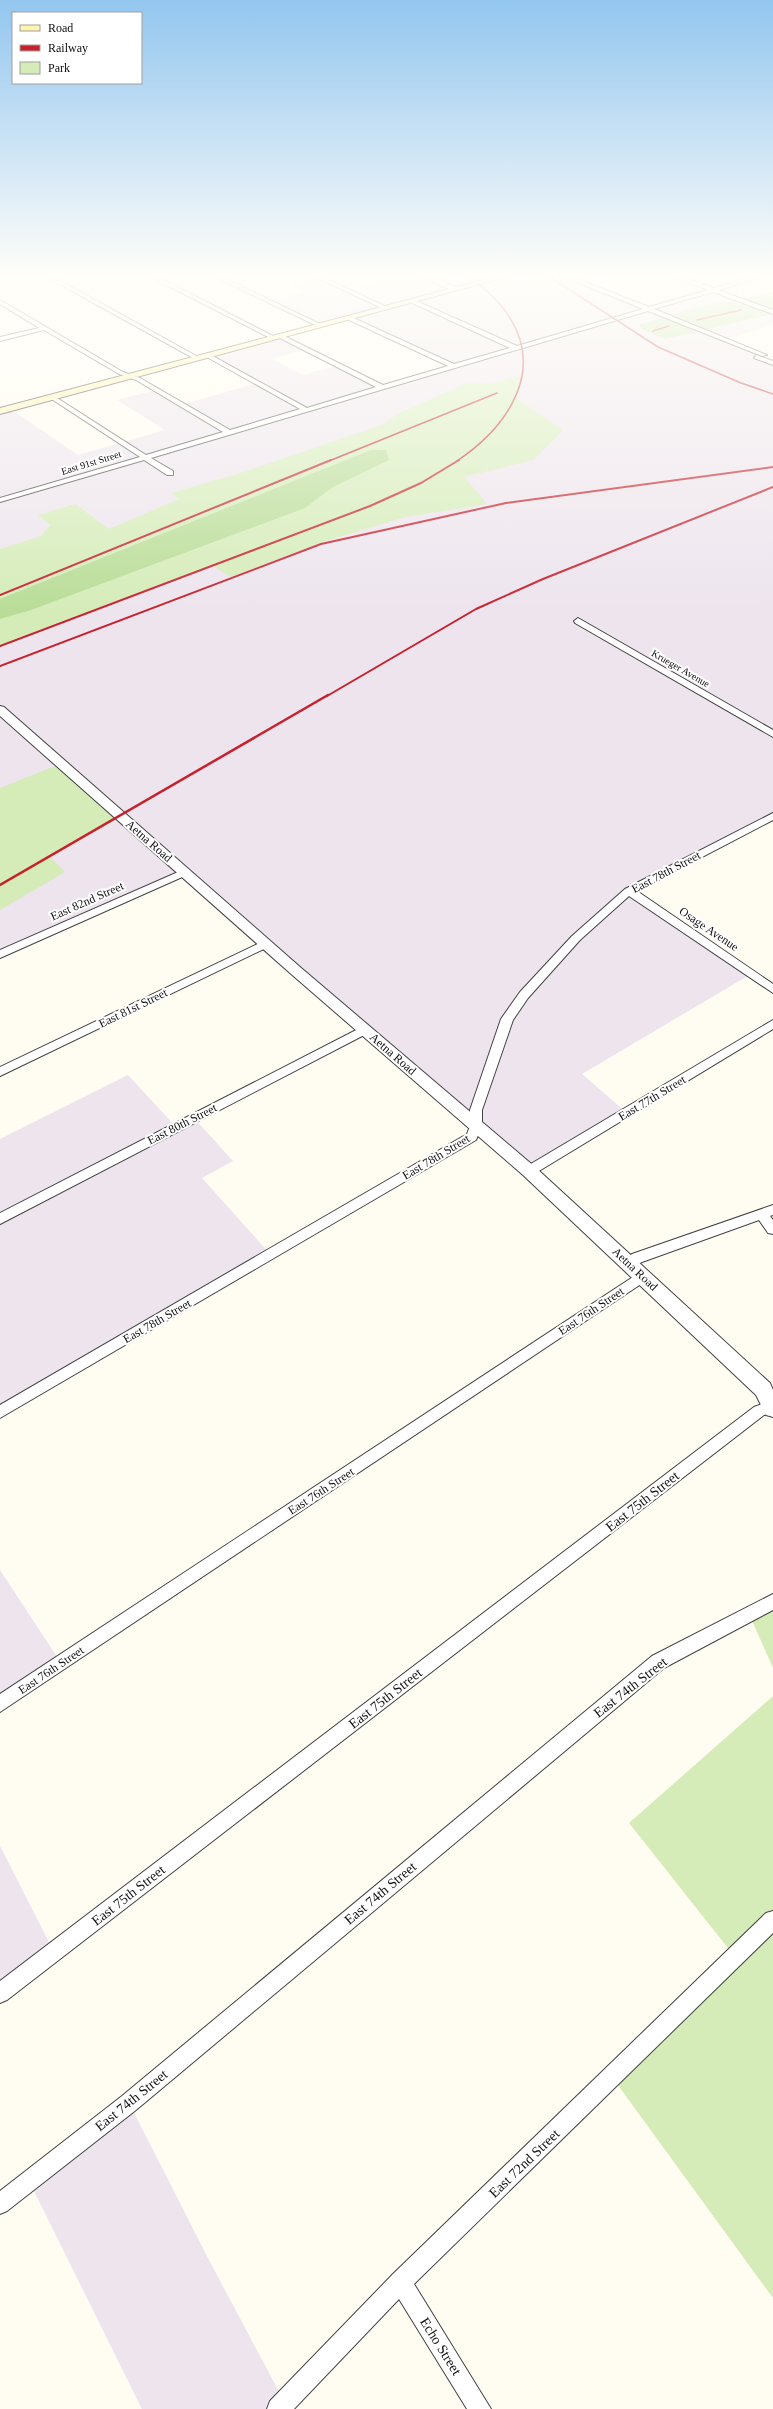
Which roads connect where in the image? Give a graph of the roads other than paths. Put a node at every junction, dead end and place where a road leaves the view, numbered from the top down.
1 (88, 387) edge
2 (150, 387) edge
3 (265, 387) edge
4 (380, 387) edge
5 (52, 397) junction
6 (306, 410) junction
7 (0, 411) edge
8 (228, 432) junction
9 (144, 457) junction
10 (170, 473) dead end
11 (0, 500) edge
12 (578, 621) dead end
13 (0, 710) edge
14 (773, 734) edge
15 (773, 816) edge
16 (185, 872) junction
17 (630, 891) junction
18 (266, 944) junction
19 (0, 954) edge
20 (773, 989) edge
21 (773, 1024) edge
22 (364, 1030) junction
23 (0, 1072) edge
24 (476, 1126) junction
25 (530, 1171) junction
26 (767, 1212) edge
27 (0, 1220) edge
28 (773, 1229) edge
29 (628, 1264) junction
30 (642, 1276) junction
31 (773, 1407) edge
32 (0, 1412) edge
33 (773, 1602) edge
34 (0, 1704) edge
35 (773, 1920) edge
36 (0, 1993) edge
37 (0, 2204) edge
38 (401, 2282) junction
39 (278, 2409) edge
40 (480, 2409) edge

1 - 5 main road
2 - 8 street
3 - 6 street
4 - 6 street, East 91st Street
5 - 7 main road
5 - 9 street
6 - 8 street, East 91st Street
8 - 9 street, East 91st Street
9 - 10 street
9 - 11 street, East 91st Street
12 - 14 street, Krueger Avenue
13 - 16 street, Aetna Road
15 - 17 street, East 78th Street
16 - 18 street, Aetna Road
16 - 19 street, East 82nd Street
17 - 20 street, Osage Avenue
17 - 24 street, East 78th Street
18 - 22 street, Aetna Road
18 - 23 street, East 81st Street
21 - 25 street, East 77th Street
22 - 24 street, Aetna Road
22 - 27 street, East 80th Street
24 - 25 street, Aetna Road
24 - 32 street, East 78th Street
25 - 29 street, Aetna Road
26 - 28 street
26 - 29 street
29 - 30 street, Aetna Road
30 - 31 street, Aetna Road
30 - 34 street, East 76th Street
31 - 36 street, East 75th Street
33 - 37 street, East 74th Street
35 - 38 street, East 72nd Street
38 - 39 street, East 72nd Street
38 - 40 street, Echo Street

